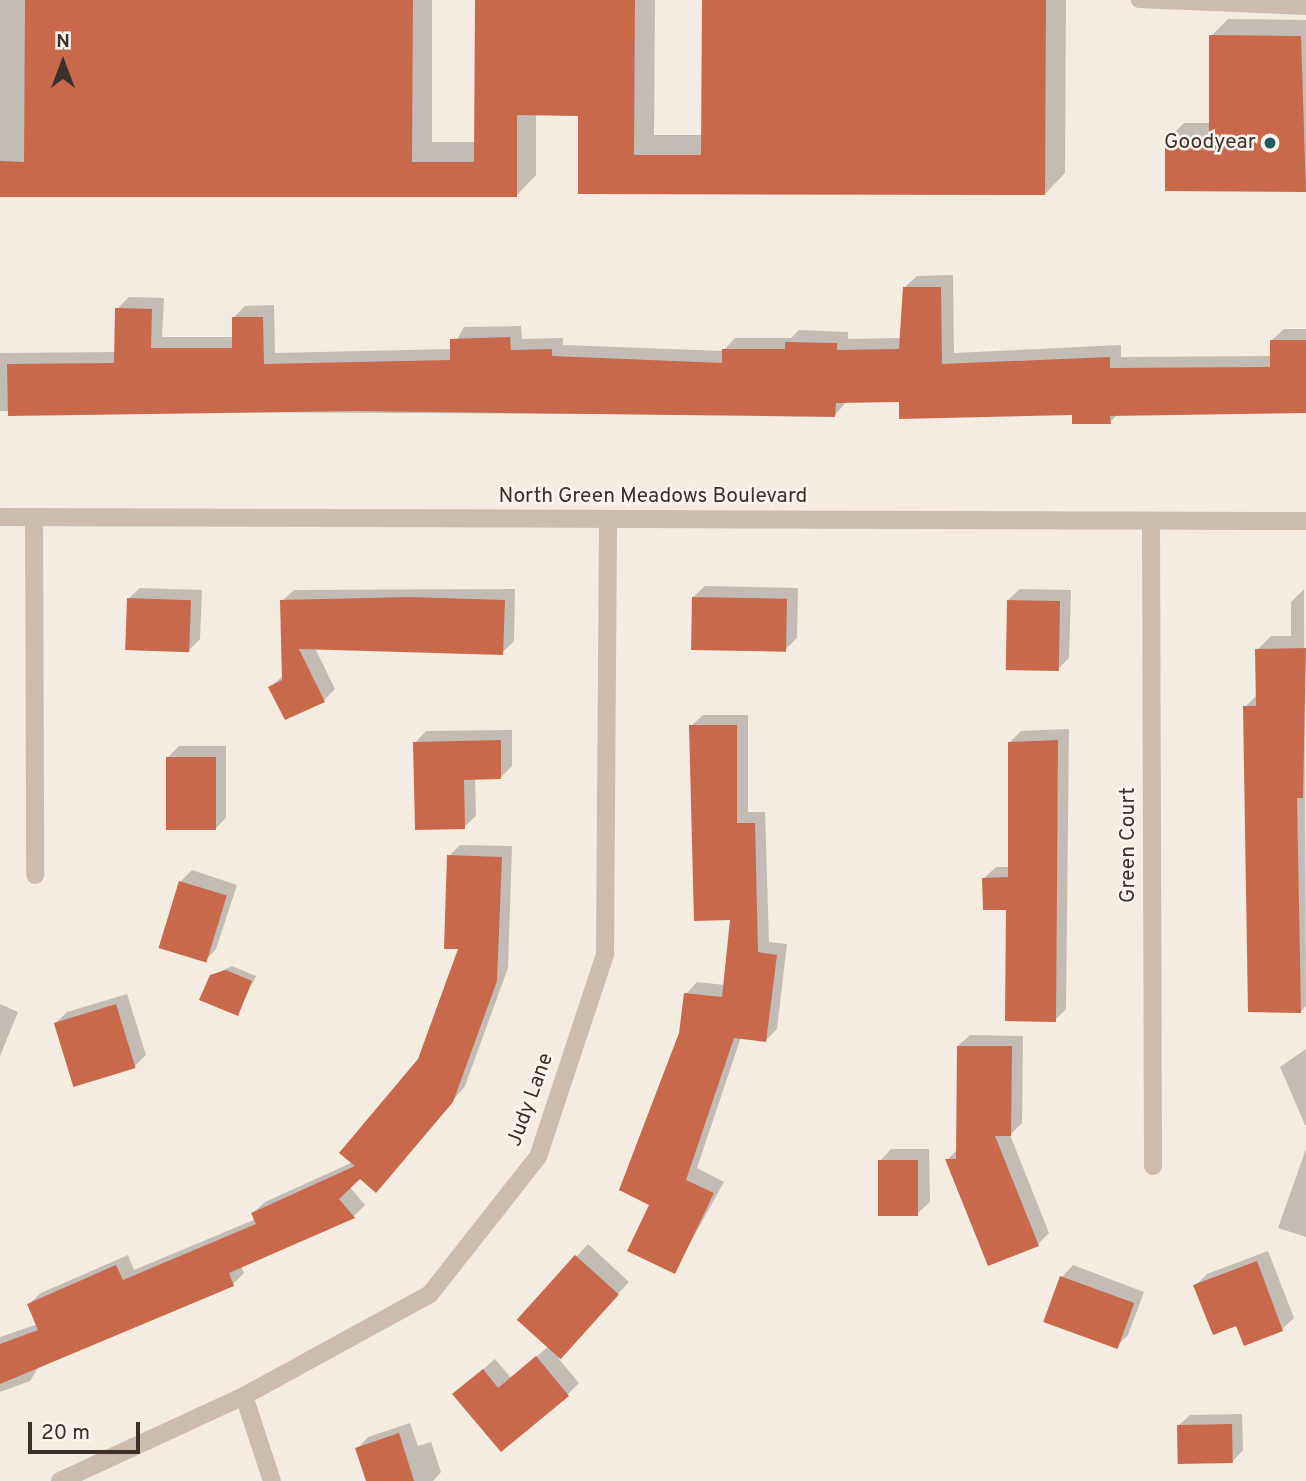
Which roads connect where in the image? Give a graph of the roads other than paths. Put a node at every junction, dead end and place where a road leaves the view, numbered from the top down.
1 (1139, 0) edge
2 (1306, 7) edge
3 (0, 517) edge
4 (34, 518) junction
5 (608, 520) junction
6 (1306, 521) edge
7 (1151, 523) junction
8 (34, 875) dead end
9 (1153, 1166) dead end
10 (244, 1396) junction
11 (60, 1481) edge
12 (272, 1481) edge

1 - 2 lane
3 - 4 street, North Green Meadows Boulevard
4 - 5 street, North Green Meadows Boulevard
4 - 8 street
5 - 7 street, North Green Meadows Boulevard
5 - 10 street, Judy Lane
6 - 7 street, North Green Meadows Boulevard
7 - 9 street, Green Court
10 - 11 street, Judy Lane
10 - 12 street

